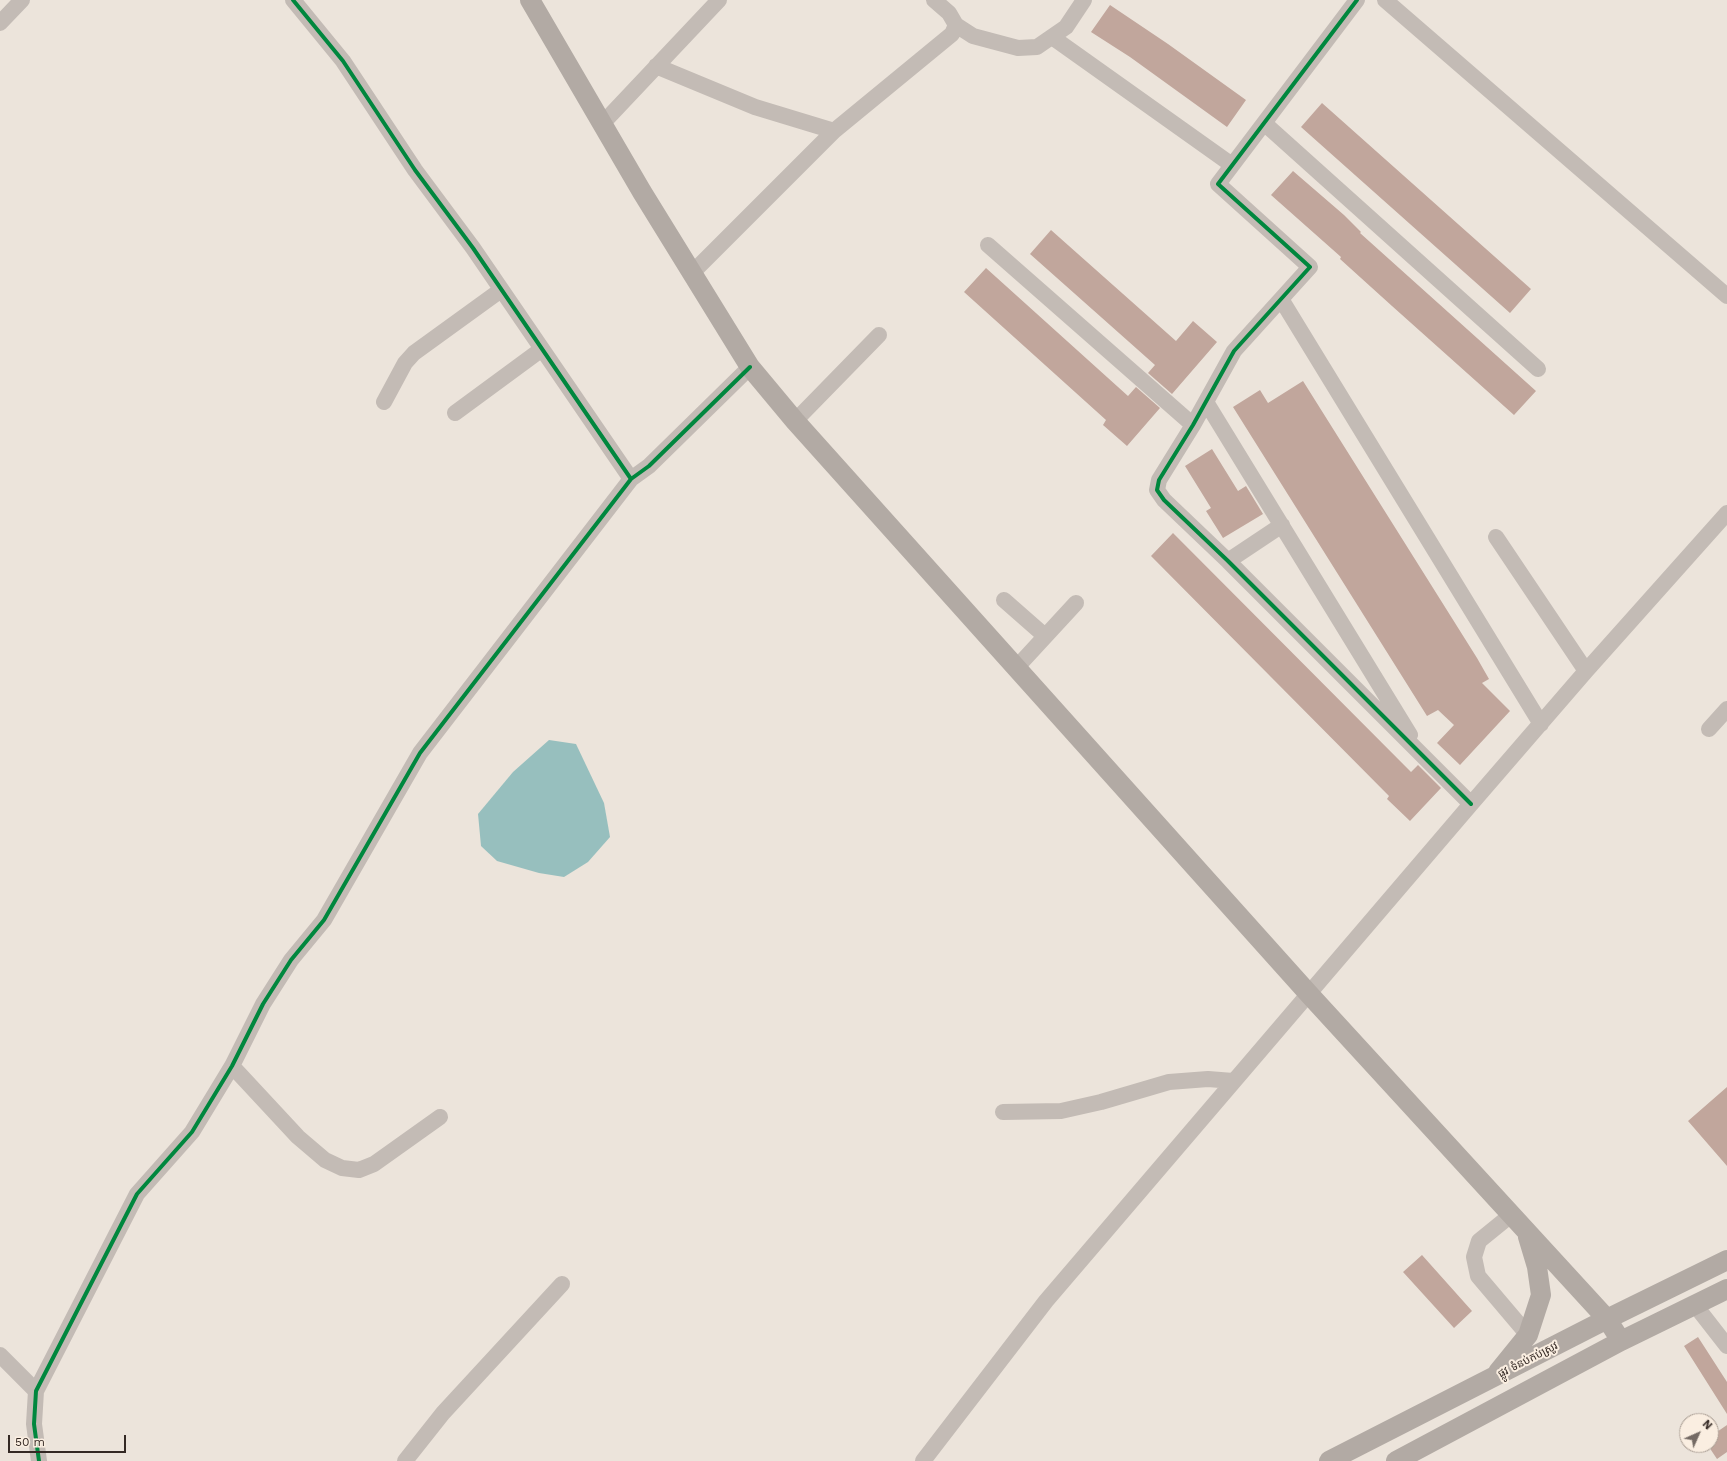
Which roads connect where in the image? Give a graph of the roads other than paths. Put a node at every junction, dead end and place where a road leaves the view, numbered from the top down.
1 (22, 0) edge
2 (293, 0) edge
3 (530, 0) edge
4 (934, 0) edge
5 (1084, 0) edge
6 (1357, 0) edge
7 (1385, 0) edge
8 (714, 2) edge
9 (0, 23) edge
10 (956, 25) junction
11 (1052, 37) junction
12 (656, 66) junction
13 (1264, 123) junction
14 (602, 124) junction
15 (834, 131) junction
16 (1232, 165) junction
17 (988, 245) dead end
18 (692, 272) junction
19 (501, 290) junction
20 (1727, 296) edge
21 (1281, 299) junction
22 (879, 335) dead end
23 (542, 349) junction
24 (750, 367) junction
25 (1538, 369) dead end
26 (384, 402) dead end
27 (1206, 402) junction
28 (455, 413) dead end
29 (795, 421) junction
30 (1193, 425) junction
31 (631, 480) junction
32 (1727, 513) edge
33 (1282, 525) junction
34 (1496, 537) dead end
35 (1228, 561) junction
36 (1004, 600) dead end
37 (1076, 603) dead end
38 (1045, 636) junction
39 (1016, 667) junction
40 (1586, 671) junction
41 (1727, 709) edge
42 (1541, 724) junction
43 (1709, 729) dead end
44 (1425, 758) junction
45 (1471, 804) junction
46 (1308, 993) junction
47 (232, 1066) junction
48 (1233, 1081) junction
49 (1003, 1112) dead end
50 (440, 1117) dead end
51 (1512, 1215) junction
52 (1526, 1231) junction
53 (1727, 1260) edge
54 (562, 1284) dead end
55 (1727, 1289) edge
56 (1695, 1305) junction
57 (1607, 1319) junction
58 (1528, 1335) junction
59 (1621, 1341) junction
60 (1727, 1346) edge
61 (0, 1355) edge
62 (1494, 1377) junction
63 (36, 1391) junction
64 (39, 1461) edge
65 (405, 1461) edge
66 (923, 1461) edge
67 (1329, 1461) edge
68 (1396, 1461) edge

1 - 9 street
2 - 19 street
3 - 14 main road
4 - 10 street
5 - 11 street
6 - 13 street
7 - 20 street
8 - 12 street
10 - 11 street
10 - 15 street
11 - 16 street
12 - 14 street
12 - 15 street
13 - 16 street
13 - 25 street
14 - 18 main road
15 - 18 street
16 - 21 street
17 - 30 street
18 - 24 main road
19 - 23 street
19 - 26 street
21 - 27 street
21 - 42 street
22 - 29 street
23 - 28 street
23 - 31 street
24 - 29 main road
24 - 31 street
27 - 30 street
27 - 33 street
29 - 39 main road
30 - 35 street
31 - 47 street
32 - 40 street
33 - 35 street
33 - 44 street
34 - 40 street
35 - 44 street
36 - 38 street
37 - 38 street
38 - 39 street
39 - 46 main road
40 - 42 street
41 - 43 street
42 - 45 street
44 - 45 street
45 - 46 street
46 - 48 street
46 - 51 main road
47 - 50 street
47 - 63 street
48 - 49 street
48 - 66 street
51 - 52 main road
51 - 58 street
52 - 57 main road
52 - 58 main road
53 - 57 main road, ផ្លូវ ទំនប់កប់ស្រូវ
54 - 65 street
55 - 56 main road
56 - 59 main road
56 - 60 street
57 - 59 main road
57 - 62 main road, ផ្លូវ ទំនប់កប់ស្រូវ
58 - 62 main road
59 - 68 main road
61 - 63 street
62 - 67 main road, ផ្លូវ ទំនប់កប់ស្រូវ
63 - 64 street

